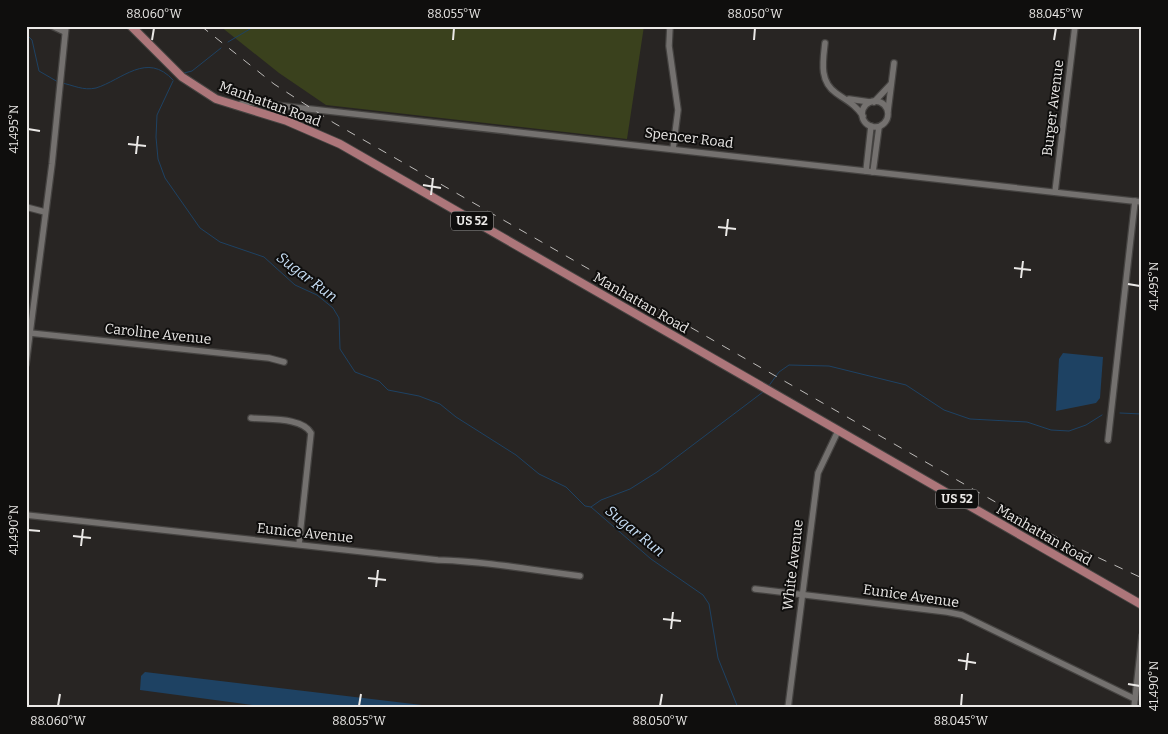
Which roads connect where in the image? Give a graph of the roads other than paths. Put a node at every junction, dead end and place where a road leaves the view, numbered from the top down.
1 (52, 26) edge
2 (131, 26) edge
3 (670, 26) edge
4 (1075, 26) edge
5 (65, 29) edge
6 (825, 43) dead end
7 (894, 63) dead end
8 (892, 82) junction
9 (849, 99) junction
10 (872, 102) junction
11 (234, 106) junction
12 (888, 111) junction
13 (862, 116) junction
14 (871, 126) junction
15 (878, 127) junction
16 (673, 149) junction
17 (866, 171) junction
18 (873, 172) junction
19 (1055, 192) junction
20 (1139, 202) edge
21 (26, 207) edge
22 (46, 212) junction
23 (30, 333) junction
24 (284, 362) dead end
25 (26, 364) edge
26 (251, 418) dead end
27 (838, 431) junction
28 (1108, 440) dead end
29 (26, 515) edge
30 (299, 544) junction
31 (580, 576) dead end
32 (755, 589) dead end
33 (802, 595) junction
34 (1142, 605) edge
35 (1142, 636) edge
36 (1135, 699) junction
37 (788, 708) edge
38 (1134, 708) edge

1 - 5 street
2 - 11 main road, Manhattan Road / US 52
3 - 16 street
4 - 19 street, Burger Avenue
5 - 22 street
6 - 9 street
7 - 8 street
8 - 10 street
8 - 12 street
9 - 10 street
9 - 13 street
10 - 12 street
10 - 13 street
11 - 16 street, Spencer Road
11 - 27 main road, Manhattan Road / US 52
12 - 15 street
13 - 14 street
14 - 15 street
14 - 17 street
15 - 18 street
16 - 17 street, Spencer Road
17 - 18 street, Spencer Road
18 - 19 street, Spencer Road
19 - 20 street, Spencer Road
20 - 28 street
21 - 22 street
22 - 23 street
23 - 24 street, Caroline Avenue
23 - 25 street
26 - 30 street
27 - 33 street, White Avenue
27 - 34 main road, Manhattan Road / US 52
29 - 30 street, Eunice Avenue
30 - 31 street, Eunice Avenue
32 - 33 street, Eunice Avenue
33 - 36 street, Eunice Avenue
33 - 37 street, White Avenue
35 - 36 street
36 - 38 street

